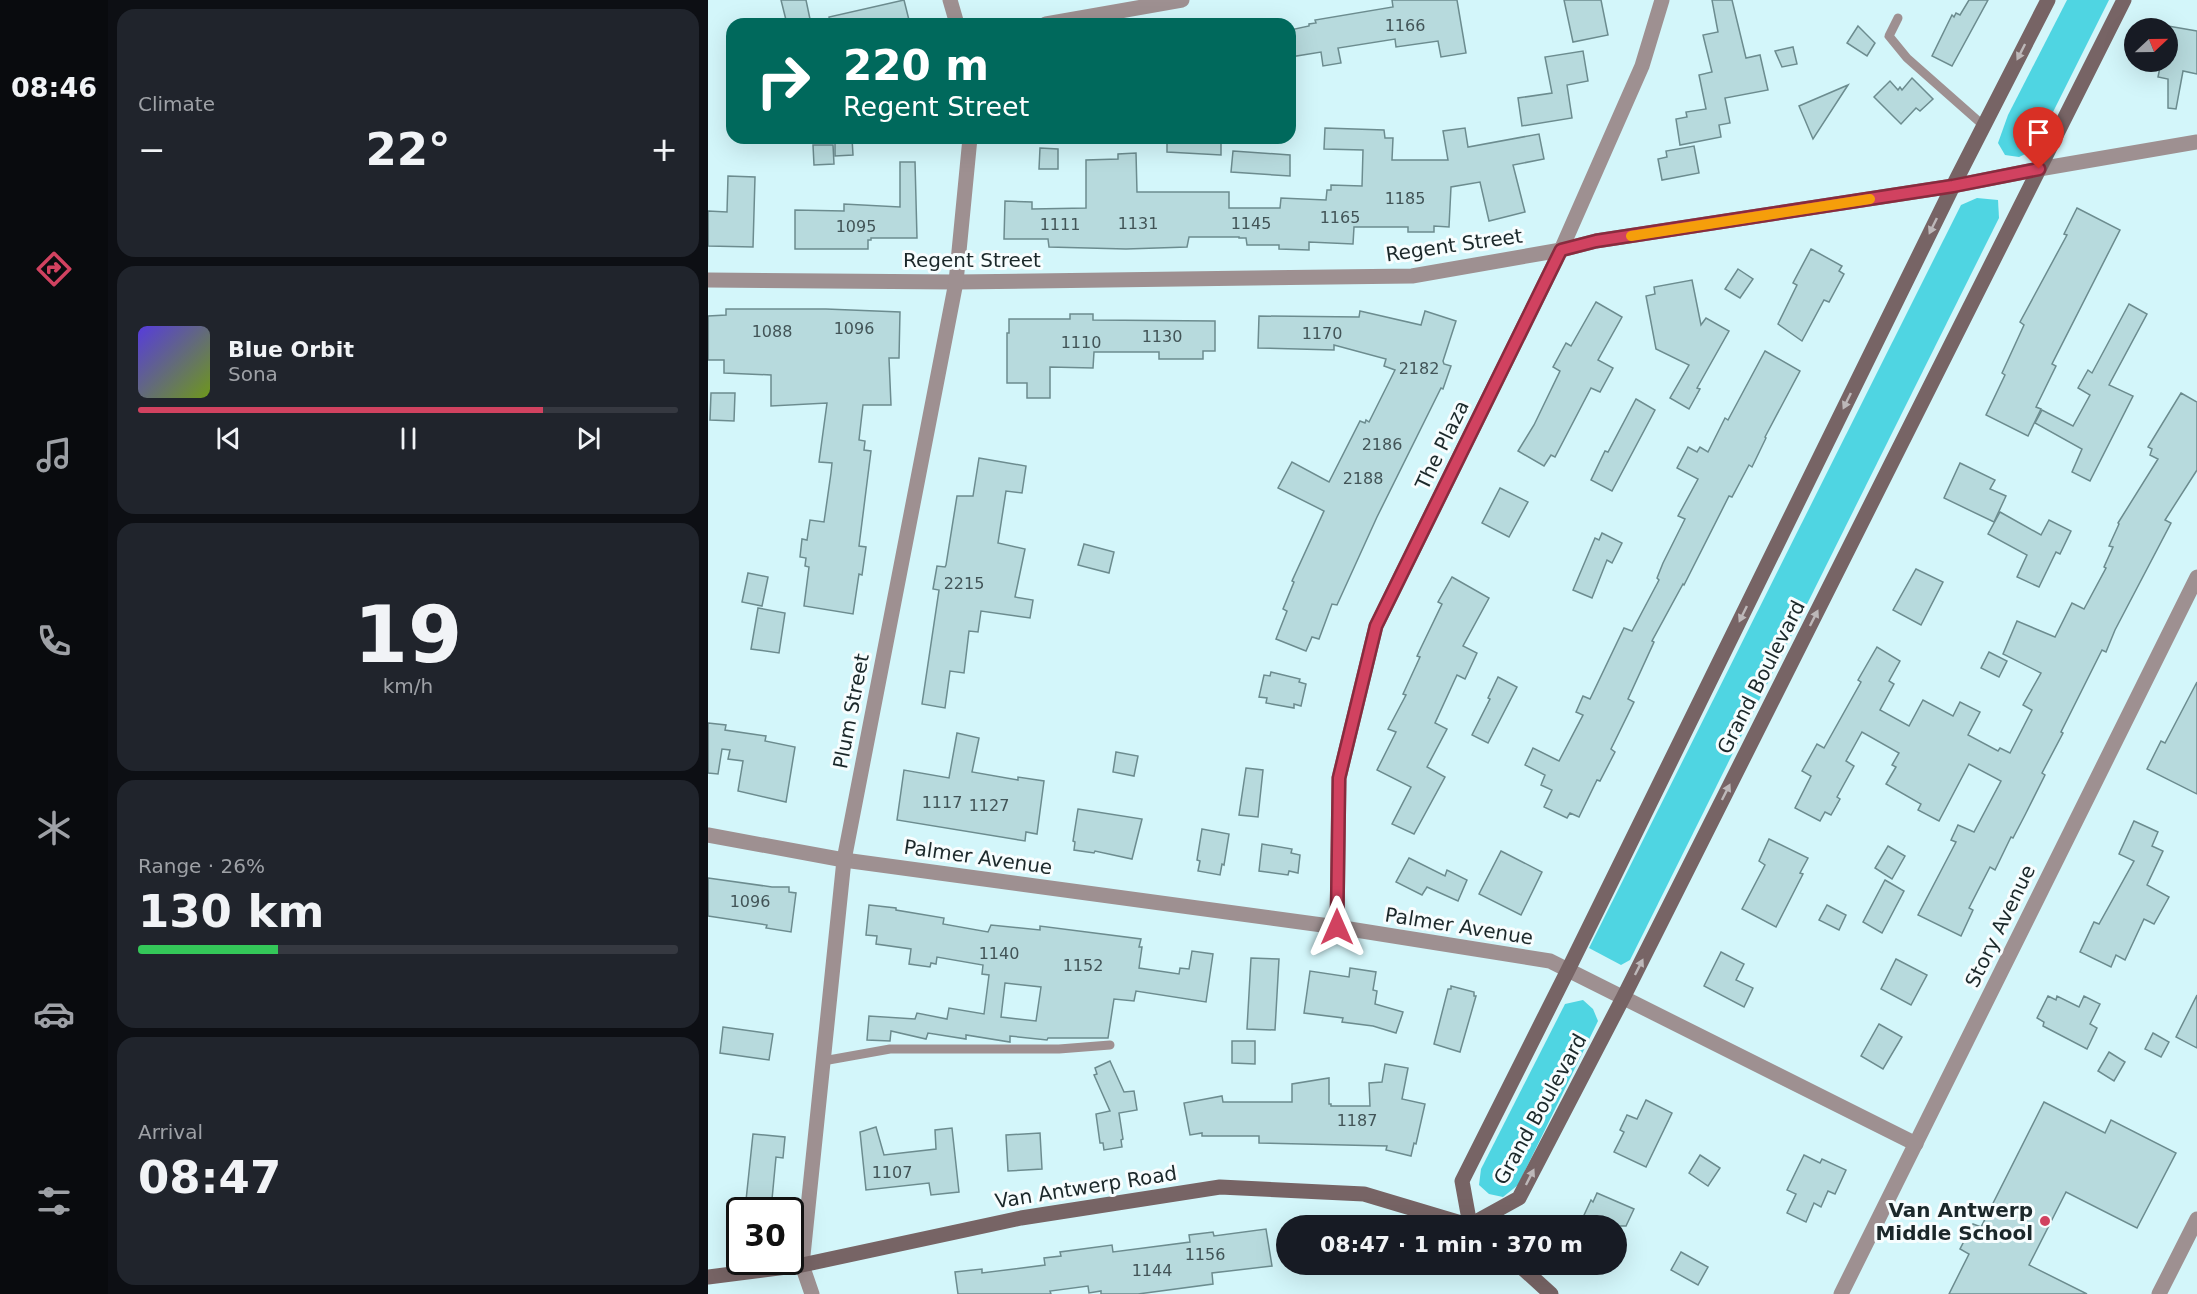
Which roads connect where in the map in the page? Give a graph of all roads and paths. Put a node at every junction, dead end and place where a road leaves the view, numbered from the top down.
1 (950, 0) edge
2 (1182, 0) edge
3 (1662, 0) edge
4 (2048, 0) edge
5 (2124, 0) edge
6 (955, 18) edge
7 (1080, 18) edge
8 (1898, 18) dead end
9 (1984, 126) junction
10 (2197, 142) edge
11 (969, 144) edge
12 (2039, 169) junction
13 (1953, 186) junction
14 (1561, 250) junction
15 (708, 280) edge
16 (956, 282) junction
17 (2197, 577) edge
18 (708, 835) edge
19 (844, 860) junction
20 (1337, 927) junction
21 (1568, 970) junction
22 (1623, 998) junction
23 (1110, 1045) dead end
24 (823, 1061) junction
25 (1916, 1144) junction
26 (1436, 1215) edge
27 (1469, 1215) edge
28 (1489, 1215) edge
29 (2197, 1219) edge
30 (804, 1246) edge
31 (804, 1265) edge
32 (804, 1271) edge
33 (726, 1275) edge
34 (1530, 1275) edge
35 (708, 1277) edge
36 (812, 1294) edge
37 (1551, 1294) edge
38 (1841, 1294) edge
39 (2158, 1294) edge

1 - 6 street
2 - 7 street
3 - 14 street, The Plaza
4 -> 9 street, Grand Boulevard
5 - 12 street, Grand Boulevard
8 - 9 lane
9 - 13 street, Grand Boulevard
10 - 12 street, Regent Street
11 - 16 street, Plum Street
12 - 13 street, Regent Street
22 -> 12 street, Grand Boulevard
13 - 14 street, Regent Street
13 -> 21 street, Grand Boulevard
14 - 16 street, Regent Street
14 - 20 street, The Plaza
15 - 16 street, Regent Street
16 - 19 street, Plum Street
17 - 25 street, Story Avenue
18 - 19 street, Palmer Avenue
19 - 20 street, Palmer Avenue
19 - 24 street, Plum Street
20 - 21 street, Palmer Avenue
21 - 22 street, Palmer Avenue
21 - 27 street, Grand Boulevard
22 - 25 street, Palmer Avenue
28 -> 22 street, Grand Boulevard
23 - 24 lane
24 - 30 street, Plum Street
25 - 38 street, Story Avenue
26 - 31 street, Van Antwerp Road
29 - 39 street
32 - 36 street, Plum Street
33 - 35 street, Van Antwerp Road
34 - 37 street

